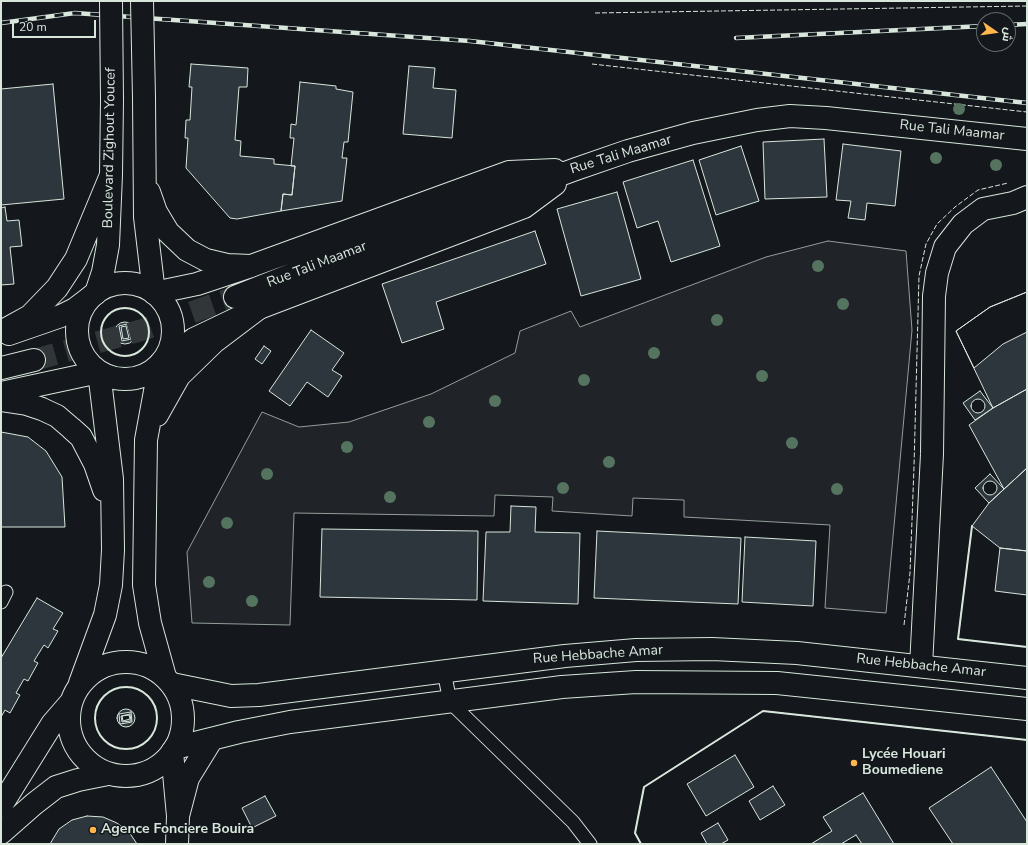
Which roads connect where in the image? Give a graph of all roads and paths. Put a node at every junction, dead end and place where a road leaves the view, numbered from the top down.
1 (111, 1) edge
2 (142, 1) edge
3 (1027, 139) edge
4 (576, 169) junction
5 (111, 175) junction
6 (144, 178) junction
7 (1027, 197) edge
8 (251, 266) junction
9 (96, 293) junction
10 (154, 293) junction
11 (235, 297) tunnel mouth
12 (259, 308) junction
13 (1, 332) edge
14 (1, 336) edge
15 (34, 360) tunnel mouth
16 (160, 364) junction
17 (1, 368) edge
18 (99, 372) junction
19 (1, 393) edge
20 (1, 400) edge
21 (146, 440) junction
22 (112, 519) junction
23 (921, 666) junction
24 (444, 671) junction
25 (1027, 678) edge
26 (169, 680) junction
27 (75, 694) junction
28 (450, 702) junction
29 (1027, 709) edge
30 (212, 739) junction
31 (174, 750) junction
32 (108, 774) junction
33 (1, 806) edge
34 (178, 816) junction
35 (1, 833) edge
36 (177, 844) edge
37 (590, 844) edge

1 - 5 main road, Boulevard Zighout Youcef, bridge
2 - 6 main road, bridge
3 - 4 main road, Rue Tali Maamar
4 - 8 main road
4 - 11 main road, Rue Tali Maamar
4 - 12 main road
5 - 9 main road, Boulevard Zighout Youcef
5 - 13 main road
6 - 8 main road
6 - 10 main road
7 - 23 main road
8 - 10 main road
9 - 10 main road
9 - 14 main road
9 - 18 main road
10 - 16 main road
12 - 16 main road
12 - 21 main road
15 - 17 main road
16 - 18 main road
16 - 21 main road
18 - 19 main road
18 - 22 main road
20 - 22 main road
21 - 26 main road
22 - 27 main road
23 - 24 main road, Rue Hebbache Amar
23 - 25 main road, Rue Hebbache Amar
24 - 26 main road, Rue Hebbache Amar
24 - 28 lane
26 - 27 main road
26 - 31 main road
27 - 32 main road
27 - 33 main road
28 - 29 main road, Rue Hebbache Amar
28 - 30 main road, Rue Hebbache Amar
28 - 37 lane
30 - 31 main road, Rue Hebbache Amar
30 - 34 main road
31 - 32 main road
31 - 34 main road
32 - 35 main road
34 - 36 main road

